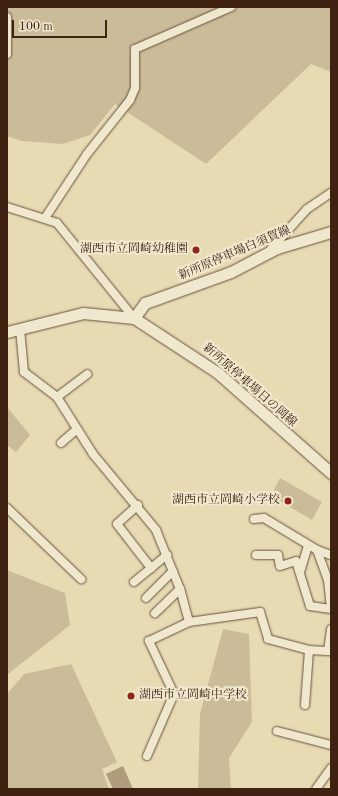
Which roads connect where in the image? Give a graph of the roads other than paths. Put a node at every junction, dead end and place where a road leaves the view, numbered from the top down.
1 (231, 7) edge
2 (7, 17) edge
3 (7, 54) edge
4 (331, 192) edge
5 (7, 207) edge
6 (45, 218) junction
7 (331, 232) edge
8 (267, 255) junction
9 (134, 318) junction
10 (20, 329) junction
11 (7, 332) edge
12 (87, 374) dead end
13 (57, 397) junction
14 (76, 430) junction
15 (61, 443) dead end
16 (331, 473) edge
17 (138, 505) junction
18 (7, 508) edge
19 (254, 519) dead end
20 (308, 544) junction
21 (317, 550) junction
22 (167, 555) junction
23 (256, 555) dead end
24 (331, 555) edge
25 (306, 560) junction
26 (296, 562) junction
27 (151, 568) junction
28 (173, 571) junction
29 (300, 572) junction
30 (81, 579) dead end
31 (134, 582) dead end
32 (180, 589) junction
33 (146, 598) dead end
34 (331, 608) edge
35 (155, 613) dead end
36 (189, 622) junction
37 (331, 629) edge
38 (309, 650) junction
39 (330, 651) edge
40 (305, 705) dead end
41 (277, 731) dead end
42 (331, 746) edge
43 (147, 756) dead end
44 (331, 768) edge
45 (316, 789) edge

1 - 6 street
2 - 3 street
4 - 8 street
5 - 6 street
6 - 9 street
7 - 8 main road, 新所原停車場白須賀線
8 - 9 main road, 新所原停車場白須賀線
9 - 10 main road, 新所原停車場日の岡線
9 - 16 main road, 新所原停車場日の岡線
10 - 11 main road, 新所原停車場日の岡線
10 - 13 street
12 - 13 street
13 - 14 street
14 - 15 street
14 - 17 street
17 - 22 street
17 - 27 street
18 - 30 street
19 - 20 street
20 - 21 street
20 - 25 street
21 - 24 street
21 - 34 street
22 - 27 street
22 - 28 street
23 - 26 street
25 - 26 street
25 - 29 street
26 - 29 street
27 - 31 street
28 - 32 street
28 - 33 street
29 - 34 street
32 - 35 street
32 - 36 street
36 - 38 street
36 - 43 street
37 - 39 street
38 - 39 street
38 - 40 street
41 - 42 street
44 - 45 street

